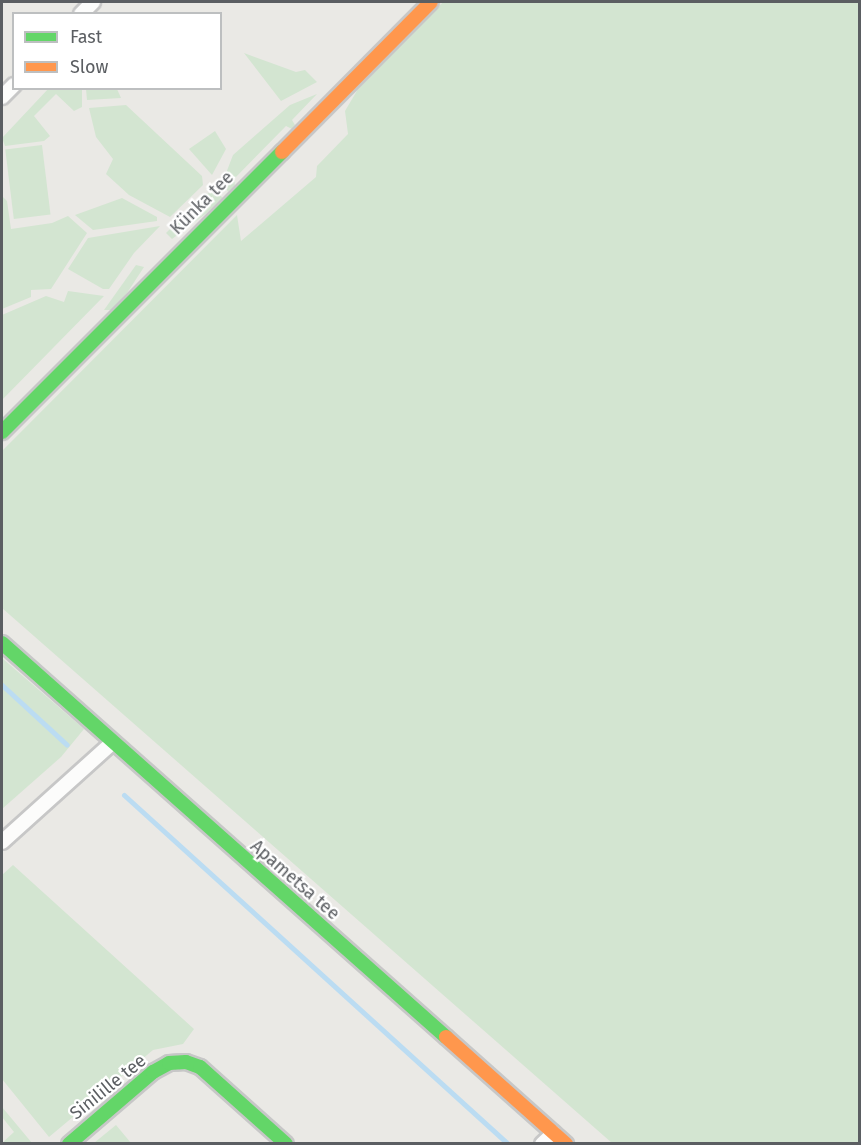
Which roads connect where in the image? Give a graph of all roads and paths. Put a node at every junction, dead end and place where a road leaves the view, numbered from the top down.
1 (430, 2) edge
2 (2, 432) edge
3 (2, 643) edge
4 (112, 743) junction
5 (2, 842) edge
6 (554, 1133) junction
7 (69, 1143) edge
8 (286, 1143) edge
9 (542, 1143) edge
10 (566, 1143) edge

1 - 2 street, Künka tee
3 - 4 street, Apametsa tee
4 - 5 street
4 - 6 street, Apametsa tee
6 - 9 street
6 - 10 street, Apametsa tee
7 - 8 street, Sinilille tee

